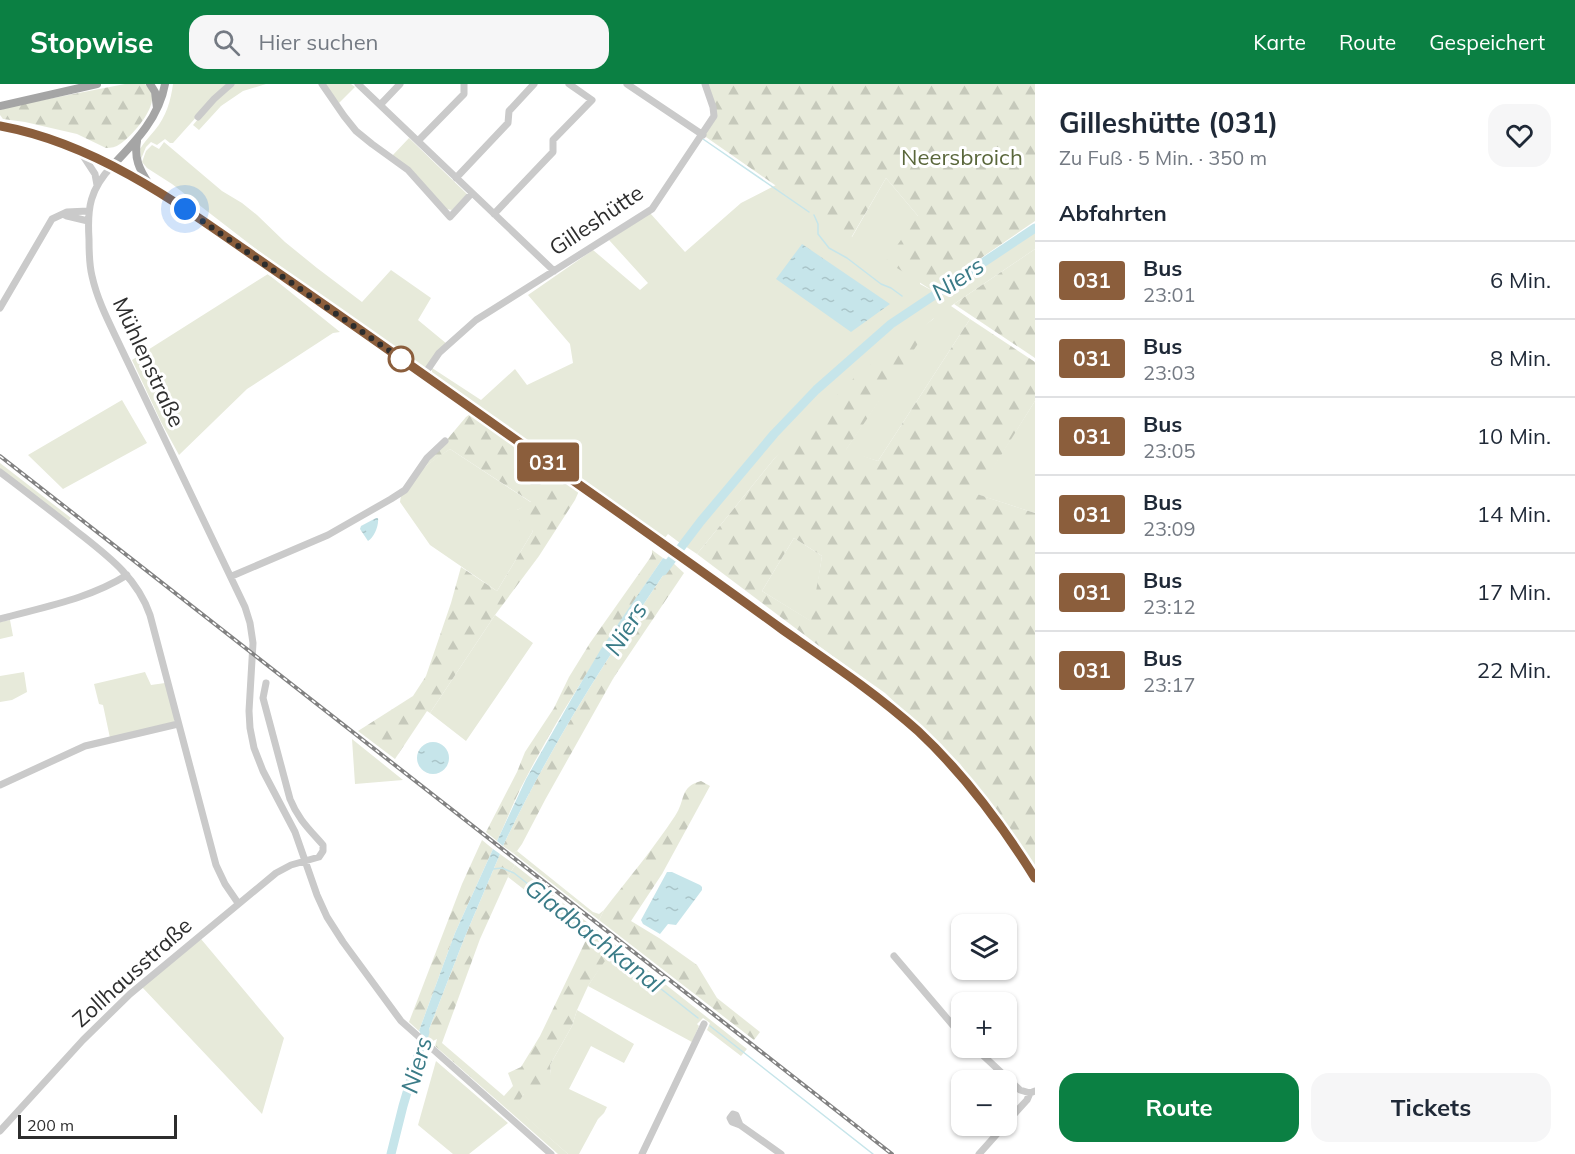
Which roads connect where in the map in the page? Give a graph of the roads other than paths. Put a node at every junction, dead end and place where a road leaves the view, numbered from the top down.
1 (96, 84) edge
2 (150, 84) edge
3 (159, 84) edge
4 (165, 84) edge
5 (231, 84) edge
6 (322, 84) edge
7 (358, 84) edge
8 (400, 84) edge
9 (464, 84) edge
10 (534, 84) edge
11 (569, 84) edge
12 (627, 84) edge
13 (705, 84) edge
14 (380, 105) junction
15 (0, 106) edge
16 (157, 108) junction
17 (198, 117) dead end
18 (0, 126) edge
19 (703, 135) junction
20 (136, 140) junction
21 (418, 141) junction
22 (80, 151) junction
23 (112, 166) junction
24 (456, 178) junction
25 (97, 185) junction
26 (157, 191) junction
27 (472, 193) junction
28 (88, 211) junction
29 (63, 214) junction
30 (494, 214) junction
31 (88, 221) junction
32 (554, 271) junction
33 (0, 308) edge
34 (424, 375) junction
35 (445, 441) dead end
36 (0, 472) edge
37 (127, 575) junction
38 (232, 576) junction
39 (0, 619) edge
40 (266, 683) dead end
41 (178, 724) junction
42 (0, 784) edge
43 (305, 861) junction
44 (1035, 878) edge
45 (238, 903) junction
46 (894, 956) dead end
47 (951, 1022) edge
48 (704, 1024) dead end
49 (986, 1058) edge
50 (1032, 1092) edge
51 (1017, 1111) edge
52 (740, 1125) dead end
53 (0, 1131) edge
54 (995, 1136) edge
55 (769, 1146) junction
56 (551, 1154) edge
57 (643, 1154) edge
58 (763, 1154) edge
59 (781, 1154) edge
60 (979, 1154) edge

1 - 15 main road
2 - 16 main road
3 - 16 main road, Mühlenstraße
4 - 16 main road, Mühlenstraße
5 - 17 street
6 - 27 street
7 - 14 street
8 - 14 street
9 - 21 street
10 - 24 street
11 - 30 street
12 - 19 street
13 - 19 street, Gilleshütte
14 - 21 street
16 - 20 main road, Mühlenstraße
18 - 22 main road
19 - 32 street, Gilleshütte
20 - 23 main road, Mühlenstraße
20 - 26 main road
21 - 24 street
22 - 23 main road
22 - 25 street
23 - 25 street, Mühlenstraße
23 - 26 main road
24 - 27 street
25 - 28 street, Mühlenstraße
26 - 34 main road
27 - 30 street
28 - 29 street
28 - 31 street, Mühlenstraße
29 - 31 street
29 - 33 street
30 - 32 street
31 - 38 street, Mühlenstraße
32 - 34 street, Gilleshütte
34 - 44 main road
35 - 38 street
36 - 37 street
37 - 39 street
37 - 41 street
38 - 43 street, Mühlenstraße
40 - 43 street
41 - 42 street
41 - 45 street
43 - 45 street, Zollhausstraße
43 - 56 street, Mühlenstraße
45 - 53 street, Zollhausstraße
46 - 47 street
48 - 57 street
49 - 50 street
50 - 51 street
52 - 55 street
54 - 60 street
55 - 58 street
55 - 59 street

